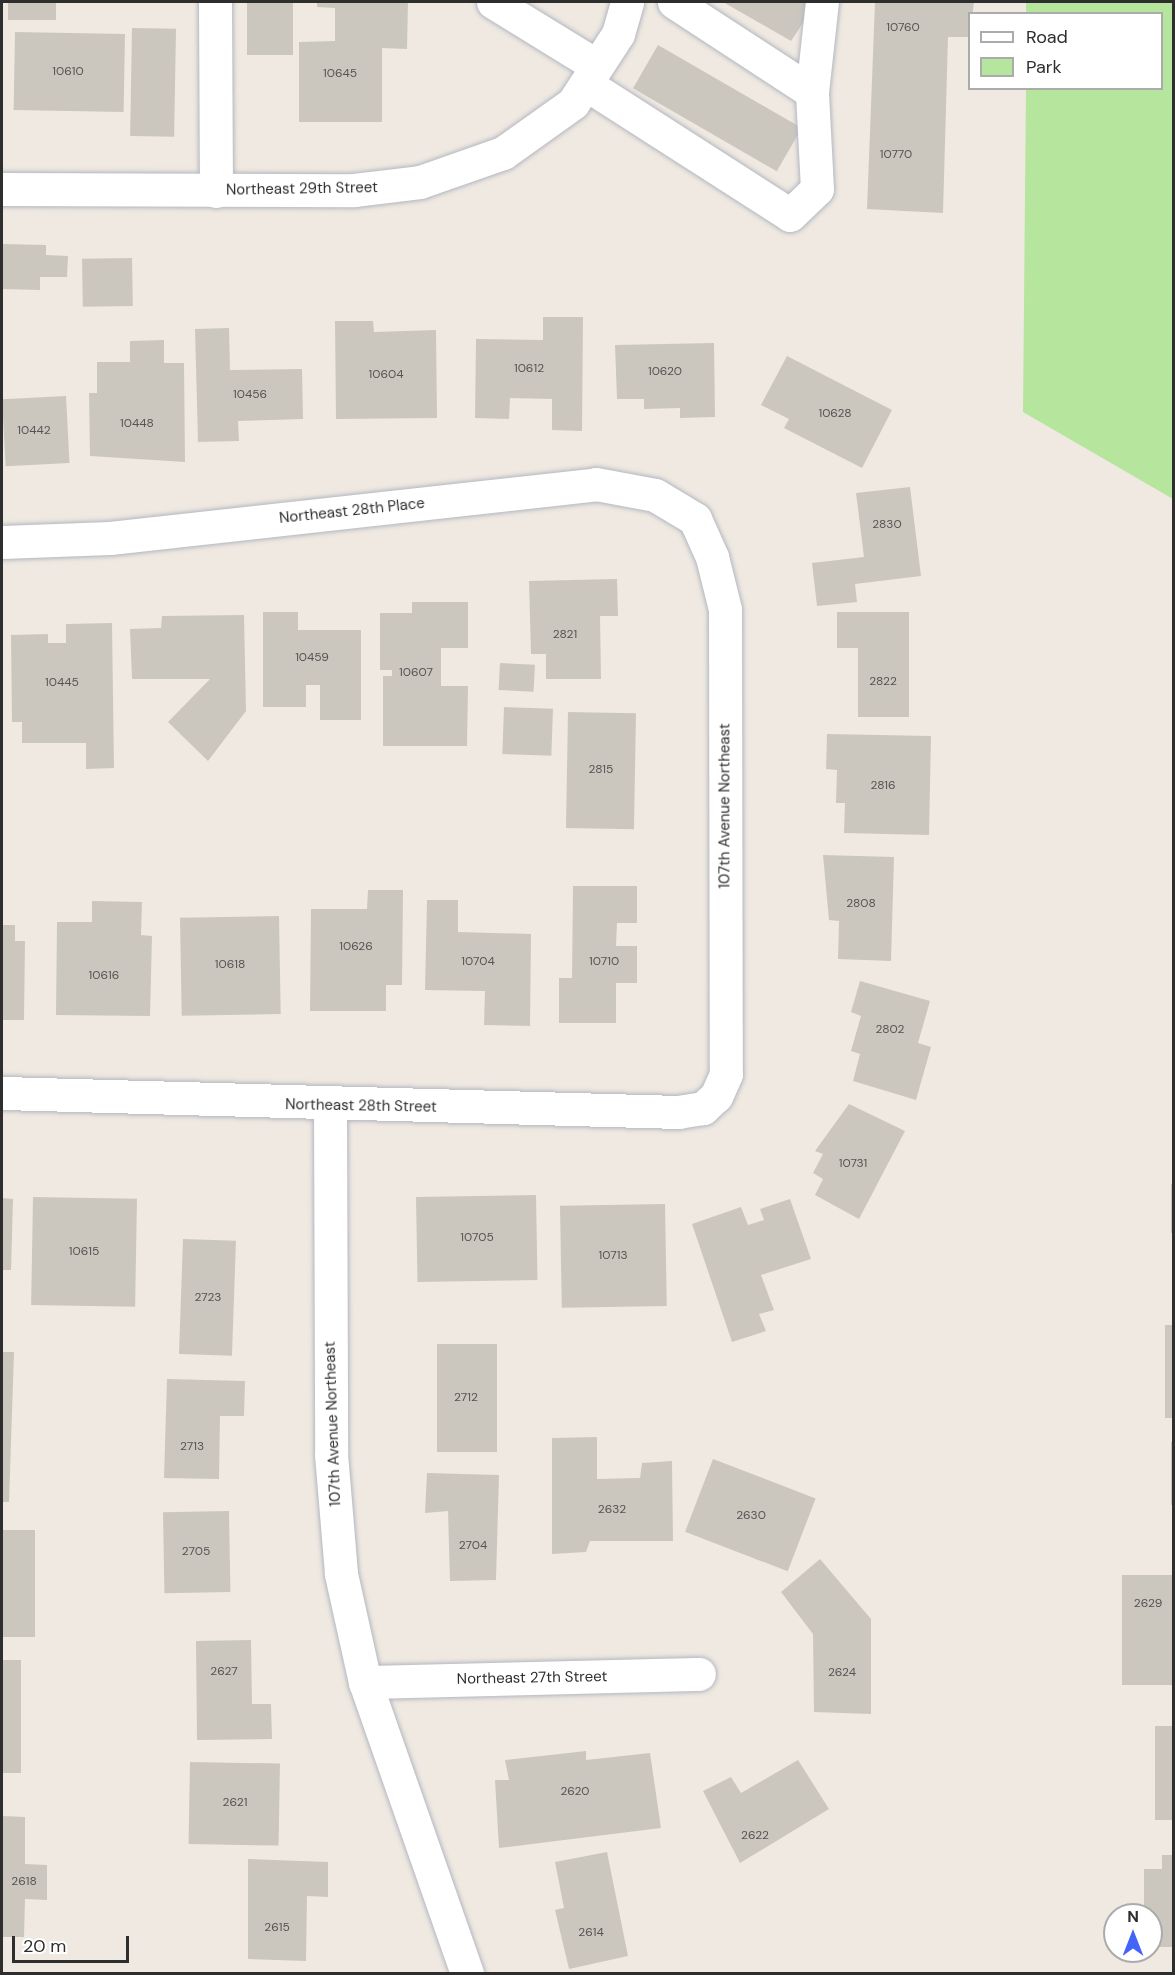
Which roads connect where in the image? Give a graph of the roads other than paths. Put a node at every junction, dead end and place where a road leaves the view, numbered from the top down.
1 (215, 2) edge
2 (493, 2) edge
3 (627, 2) edge
4 (674, 2) edge
5 (822, 2) edge
6 (591, 75) junction
7 (812, 92) junction
8 (2, 189) edge
9 (216, 191) junction
10 (695, 519) joint
11 (2, 542) edge
12 (2, 1093) edge
13 (716, 1096) joint
14 (330, 1106) junction
15 (699, 1674) dead end
16 (365, 1682) junction
17 (467, 1974) edge

1 - 9 street
2 - 6 street
3 - 6 street, Northeast 29th Street
4 - 7 street
5 - 7 street
6 - 7 street
6 - 9 street, Northeast 29th Street
8 - 9 street, Northeast 29th Street
10 - 11 street, Northeast 28th Place
10 - 13 street, 107th Avenue Northeast
12 - 14 street, Northeast 28th Street
13 - 14 street, Northeast 28th Street
14 - 16 street, 107th Avenue Northeast
15 - 16 street, Northeast 27th Street
16 - 17 street, 107th Avenue Northeast

